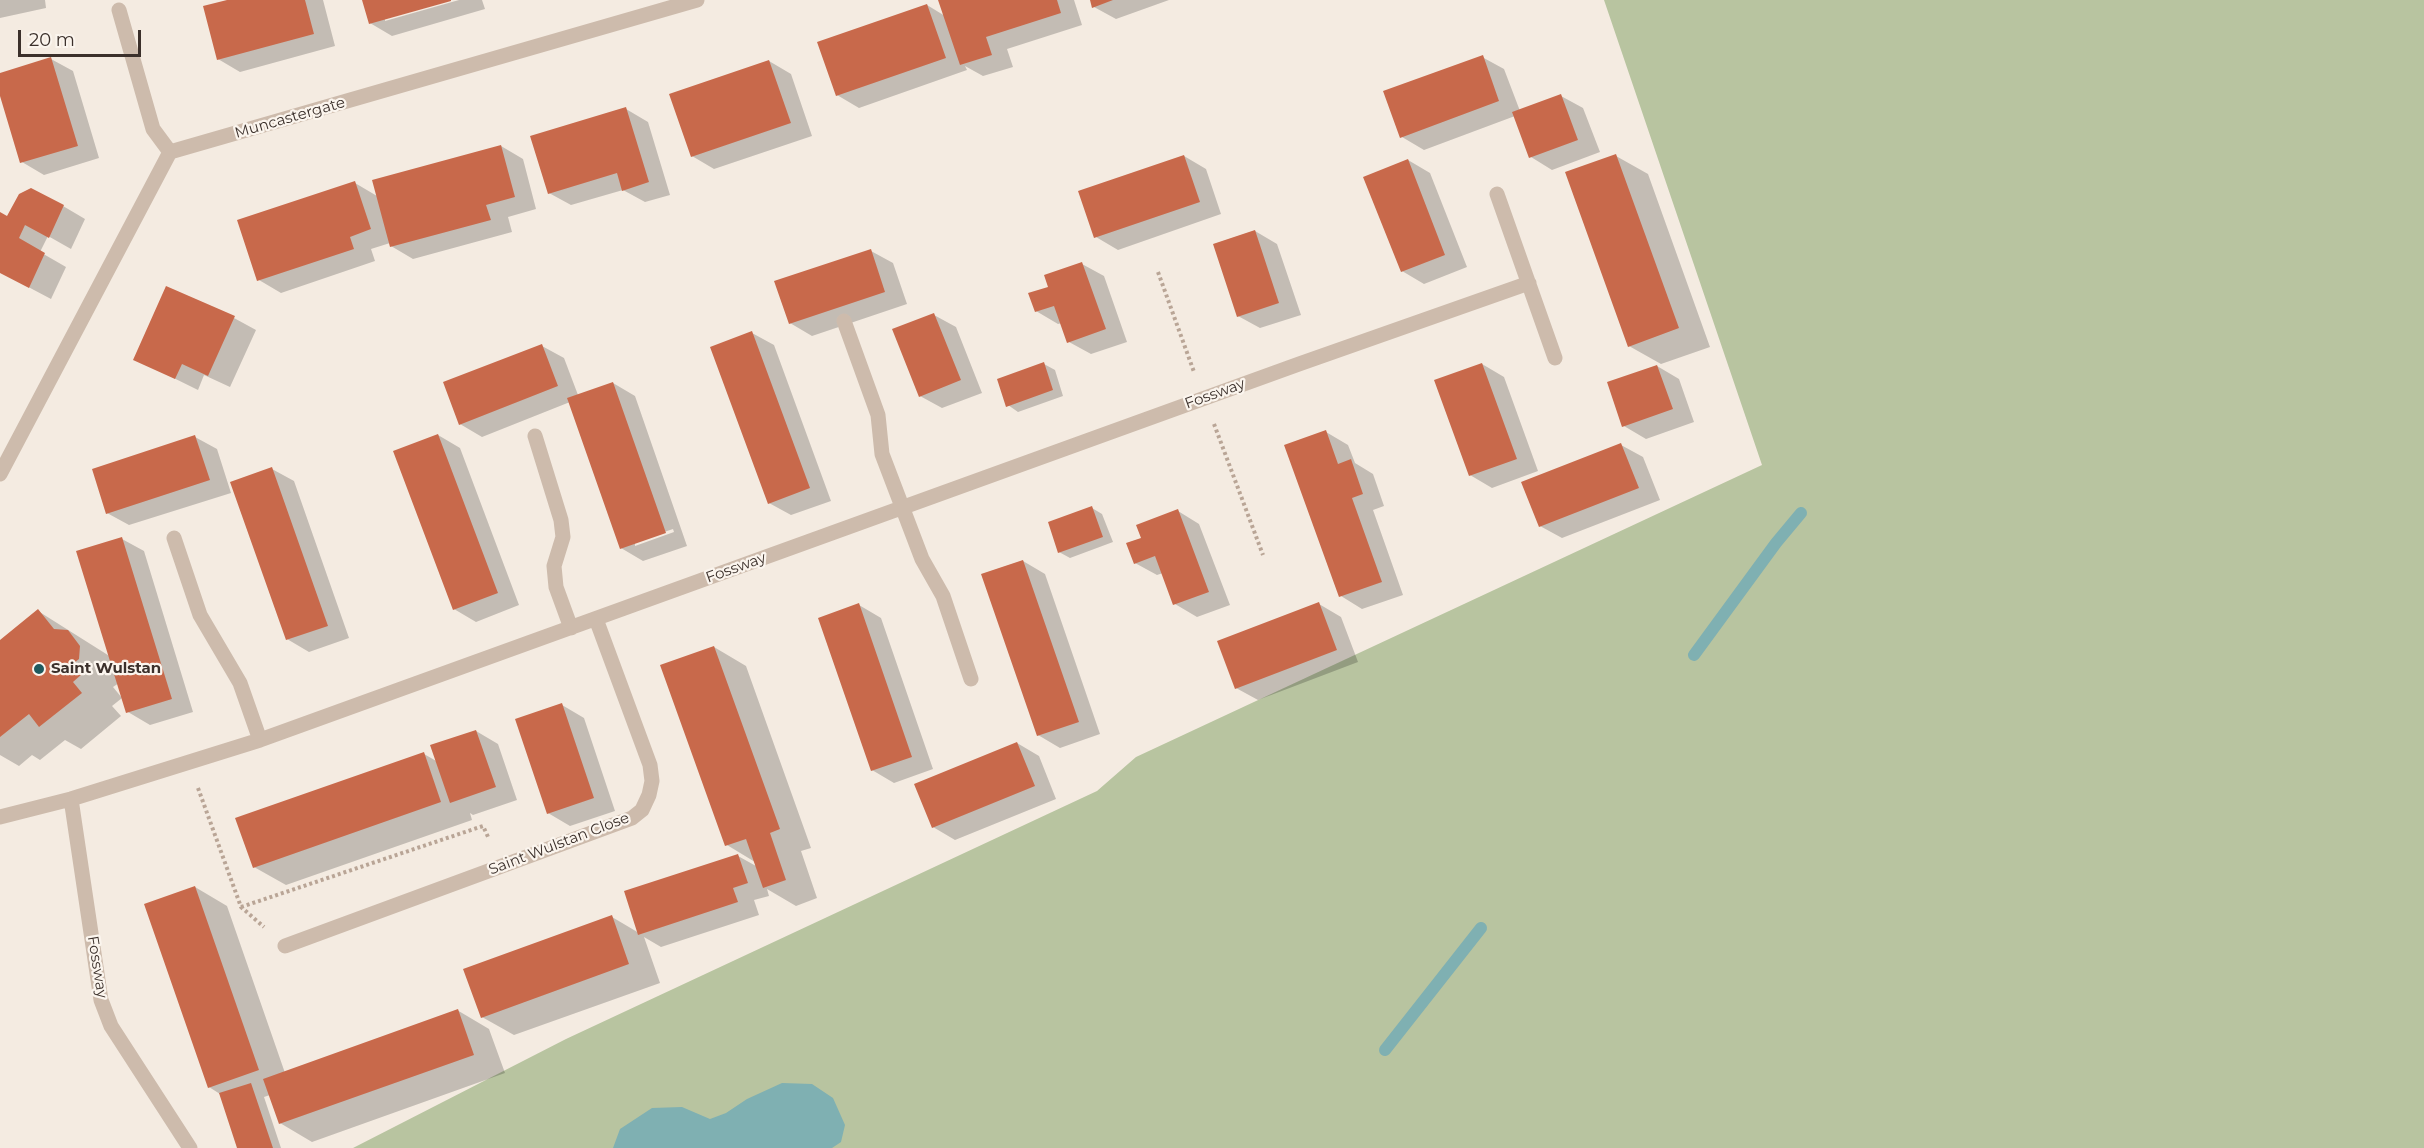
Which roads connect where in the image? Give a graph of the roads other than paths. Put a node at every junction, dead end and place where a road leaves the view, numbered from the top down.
1 (697, 0) edge
2 (119, 10) dead end
3 (170, 152) junction
4 (1497, 194) dead end
5 (1528, 283) junction
6 (844, 321) dead end
7 (1555, 358) dead end
8 (535, 436) dead end
9 (0, 474) edge
10 (902, 507) junction
11 (174, 538) dead end
12 (596, 619) junction
13 (571, 628) junction
14 (971, 680) dead end
15 (260, 740) junction
16 (71, 799) junction
17 (0, 817) edge
18 (285, 946) road end
19 (190, 1148) edge

1 - 3 street, Muncastergate
2 - 3 street
3 - 9 street
4 - 5 street
5 - 7 street
5 - 10 street, Fossway
6 - 10 street
8 - 13 street
10 - 12 street, Fossway
10 - 14 street
11 - 15 street
12 - 13 street, Fossway
12 - 18 street, Saint Wulstan Close
13 - 15 street, Fossway
15 - 16 street, Fossway
16 - 17 street, Fossway
16 - 19 street, Fossway

